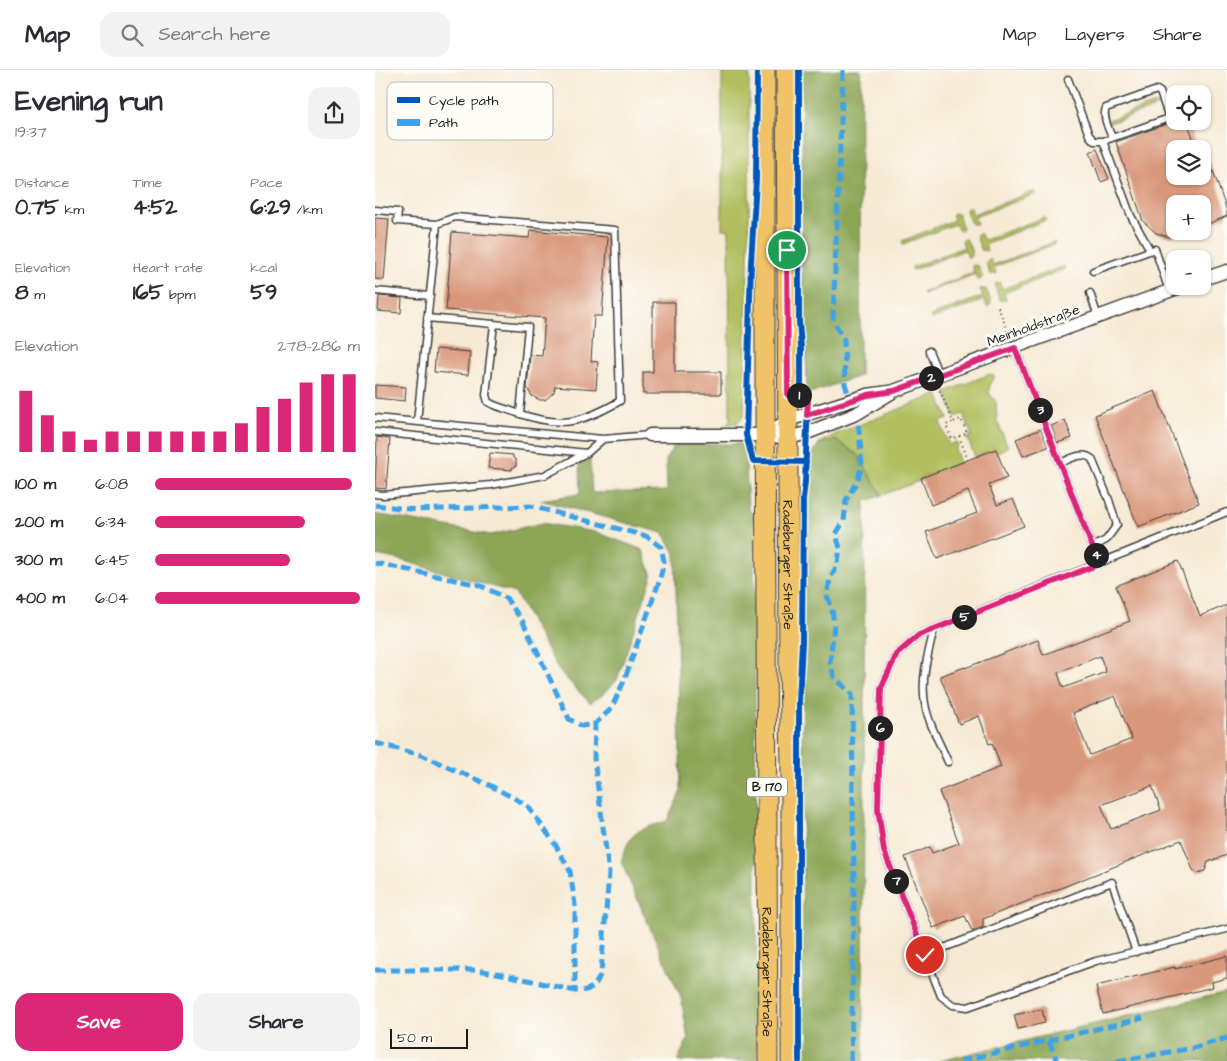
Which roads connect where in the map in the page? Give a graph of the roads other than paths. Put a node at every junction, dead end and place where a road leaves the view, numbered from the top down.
1 (765, 70) edge
2 (786, 70) edge
3 (1068, 79) dead end
4 (1166, 104) edge
5 (1166, 119) edge
6 (1112, 138) junction
7 (1103, 141) junction
8 (375, 210) edge
9 (437, 224) junction
10 (1150, 250) junction
11 (1093, 271) dead end
12 (1227, 271) edge
13 (1211, 276) edge
14 (1166, 282) edge
15 (375, 291) edge
16 (1166, 292) edge
17 (1090, 293) dead end
18 (430, 296) junction
19 (1098, 316) junction
20 (427, 318) junction
21 (493, 324) junction
22 (1015, 348) junction
23 (929, 351) dead end
24 (937, 376) junction
25 (894, 391) junction
26 (520, 414) junction
27 (375, 418) edge
28 (417, 422) junction
29 (789, 429) junction
30 (375, 432) edge
31 (650, 435) joint
32 (766, 435) junction
33 (603, 439) junction
34 (587, 453) junction
35 (1061, 463) junction
36 (375, 494) edge
37 (1227, 512) edge
38 (1093, 547) junction
39 (1099, 564) junction
40 (934, 629) junction
41 (948, 762) dead end
42 (1227, 929) edge
43 (1136, 952) junction
44 (925, 955) junction
45 (768, 1061) edge
46 (791, 1061) edge

1 - 32 main road, Radeburger Straße / B 170
2 - 29 main road, Radeburger Straße / B 170
3 - 7 lane
4 - 6 lane
5 - 6 lane
6 - 7 lane
7 - 10 lane
8 - 9 lane
9 - 18 lane
9 - 26 lane
10 - 11 lane
10 - 14 lane
12 - 13 street
15 - 18 lane
16 - 19 street, Meinholdstraße
17 - 19 lane
18 - 20 lane
19 - 22 street, Meinholdstraße
20 - 21 lane
20 - 28 lane
21 - 26 lane
21 - 26 lane
22 - 24 street, Meinholdstraße
22 - 35 lane
23 - 24 lane
24 - 25 street, Meinholdstraße
25 - 29 street, Meinholdstraße
25 - 29 street, Meinholdstraße
27 - 28 lane
28 - 33 lane
29 - 32 street, Meinholdstraße
29 - 32 street, Meinholdstraße
29 - 46 main road, Radeburger Straße / B 170
30 - 34 lane
31 - 32 street
31 - 33 lane
32 - 45 main road, Radeburger Straße / B 170
33 - 34 lane
34 - 36 lane
35 - 38 lane
35 - 38 lane
37 - 39 lane
38 - 39 lane
39 - 40 lane
40 - 41 lane
40 - 44 lane
42 - 43 lane
43 - 44 lane
43 - 44 lane

